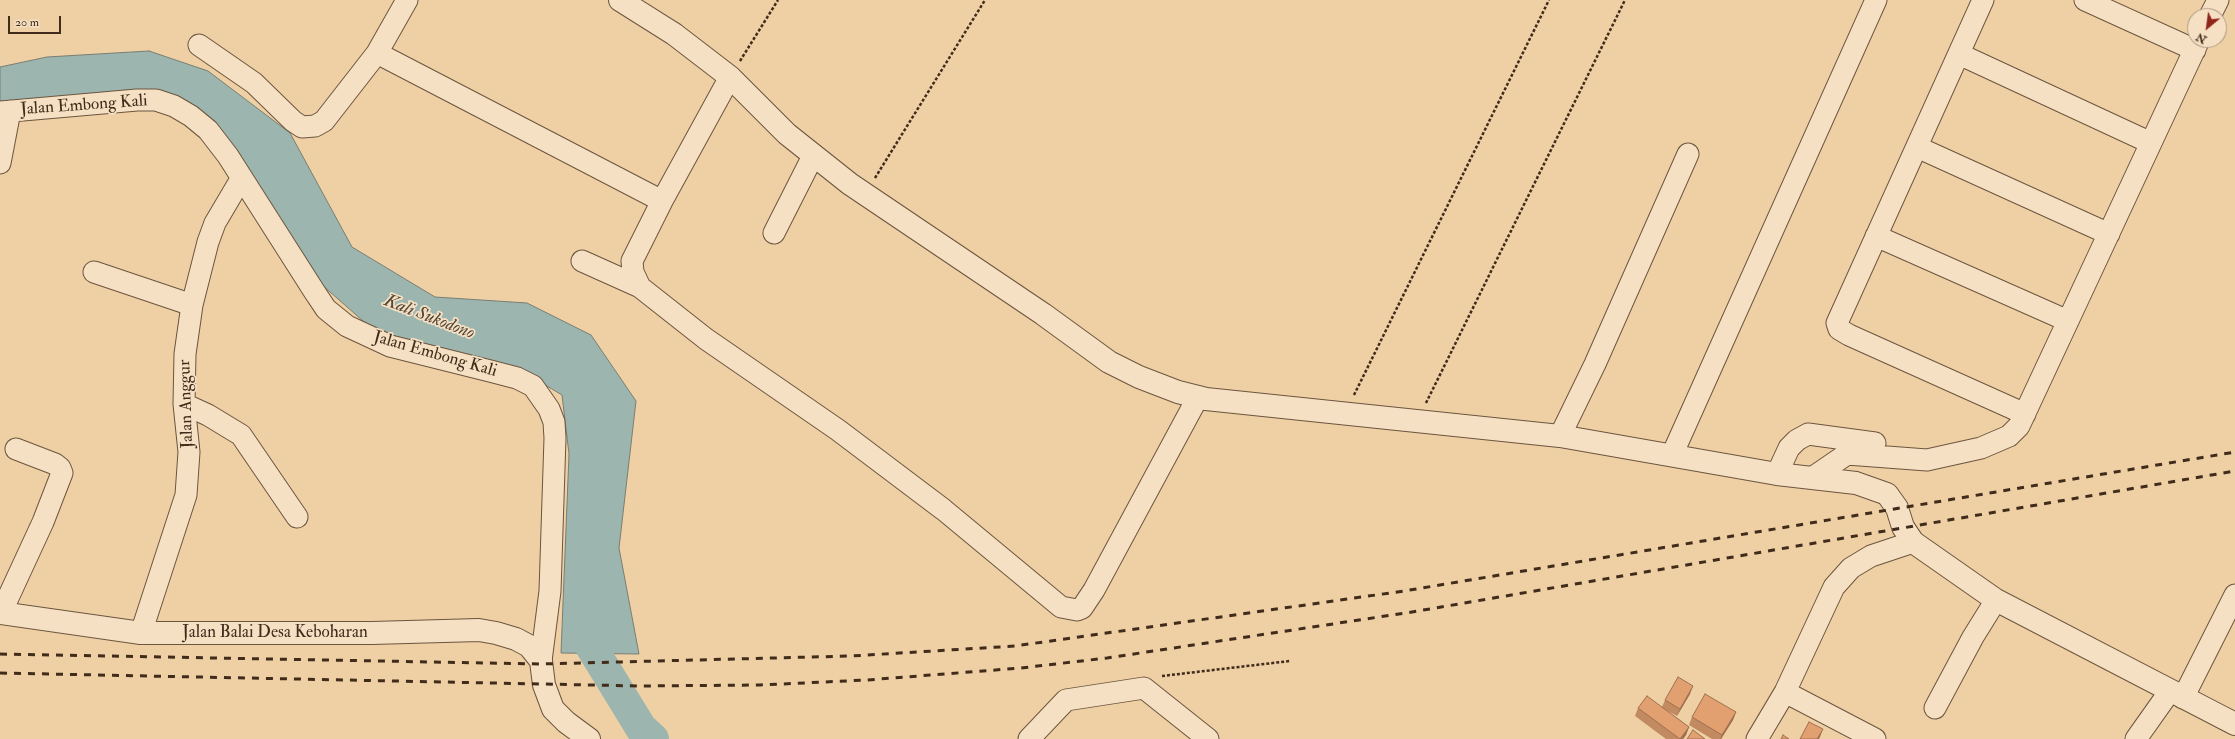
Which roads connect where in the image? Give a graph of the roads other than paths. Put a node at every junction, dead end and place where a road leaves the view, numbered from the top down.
1 (407, 0) edge
2 (620, 0) edge
3 (1876, 0) edge
4 (1984, 0) edge
5 (2095, 2) edge
6 (2187, 41) edge
7 (199, 45) dead end
8 (2196, 48) edge
9 (377, 53) junction
10 (1959, 54) junction
11 (730, 77) junction
12 (5, 112) edge
13 (2151, 143) junction
14 (1917, 147) junction
15 (1688, 154) dead end
16 (813, 156) junction
17 (0, 163) edge
18 (241, 179) junction
19 (662, 201) junction
20 (774, 233) dead end
21 (2109, 234) junction
22 (1876, 236) junction
23 (582, 261) dead end
24 (94, 272) dead end
25 (640, 287) junction
26 (192, 305) junction
27 (2068, 321) junction
28 (1198, 397) junction
29 (184, 404) junction
30 (2025, 414) junction
31 (1808, 434) junction
32 (1560, 436) junction
33 (16, 449) dead end
34 (1955, 453) junction
35 (1847, 454) junction
36 (1672, 455) junction
37 (1777, 474) junction
38 (1812, 478) junction
39 (298, 517) dead end
40 (1912, 542) junction
41 (2235, 595) edge
42 (1996, 600) junction
43 (0, 613) edge
44 (141, 633) junction
45 (541, 661) junction
46 (1784, 692) junction
47 (2176, 694) junction
48 (1935, 708) dead end
49 (2235, 724) edge
50 (1033, 737) edge
51 (589, 739) edge
52 (1208, 739) edge
53 (1757, 739) edge
54 (1875, 739) edge
55 (2136, 739) edge

1 - 9 street
2 - 11 street
3 - 36 street
4 - 10 street
5 - 6 street
7 - 9 street
8 - 13 street
9 - 19 street
10 - 13 street
10 - 14 street
11 - 16 street
11 - 19 street
12 - 17 street
12 - 18 street, Jalan Embong Kali
13 - 21 street
14 - 21 street
14 - 22 street
15 - 32 street
16 - 20 street
16 - 28 street
18 - 26 street, Jalan Anggur
18 - 45 street, Jalan Embong Kali
19 - 25 street
21 - 27 street
22 - 27 street
22 - 30 street
23 - 25 street
24 - 26 street
25 - 28 street
26 - 29 street, Jalan Anggur
27 - 30 street
28 - 32 street
29 - 39 street
29 - 44 street, Jalan Anggur
30 - 34 street
31 - 34 street
31 - 35 street
31 - 37 street
32 - 36 street
33 - 43 street
34 - 35 street
35 - 38 street
36 - 37 street
37 - 38 street
38 - 40 street
40 - 42 street
40 - 46 street
41 - 47 street
42 - 47 street
42 - 48 street
43 - 44 street, Jalan Balai Desa Keboharan
44 - 45 street, Jalan Balai Desa Keboharan
45 - 51 street
46 - 53 street
46 - 54 street
47 - 49 street
47 - 55 street
50 - 52 street

